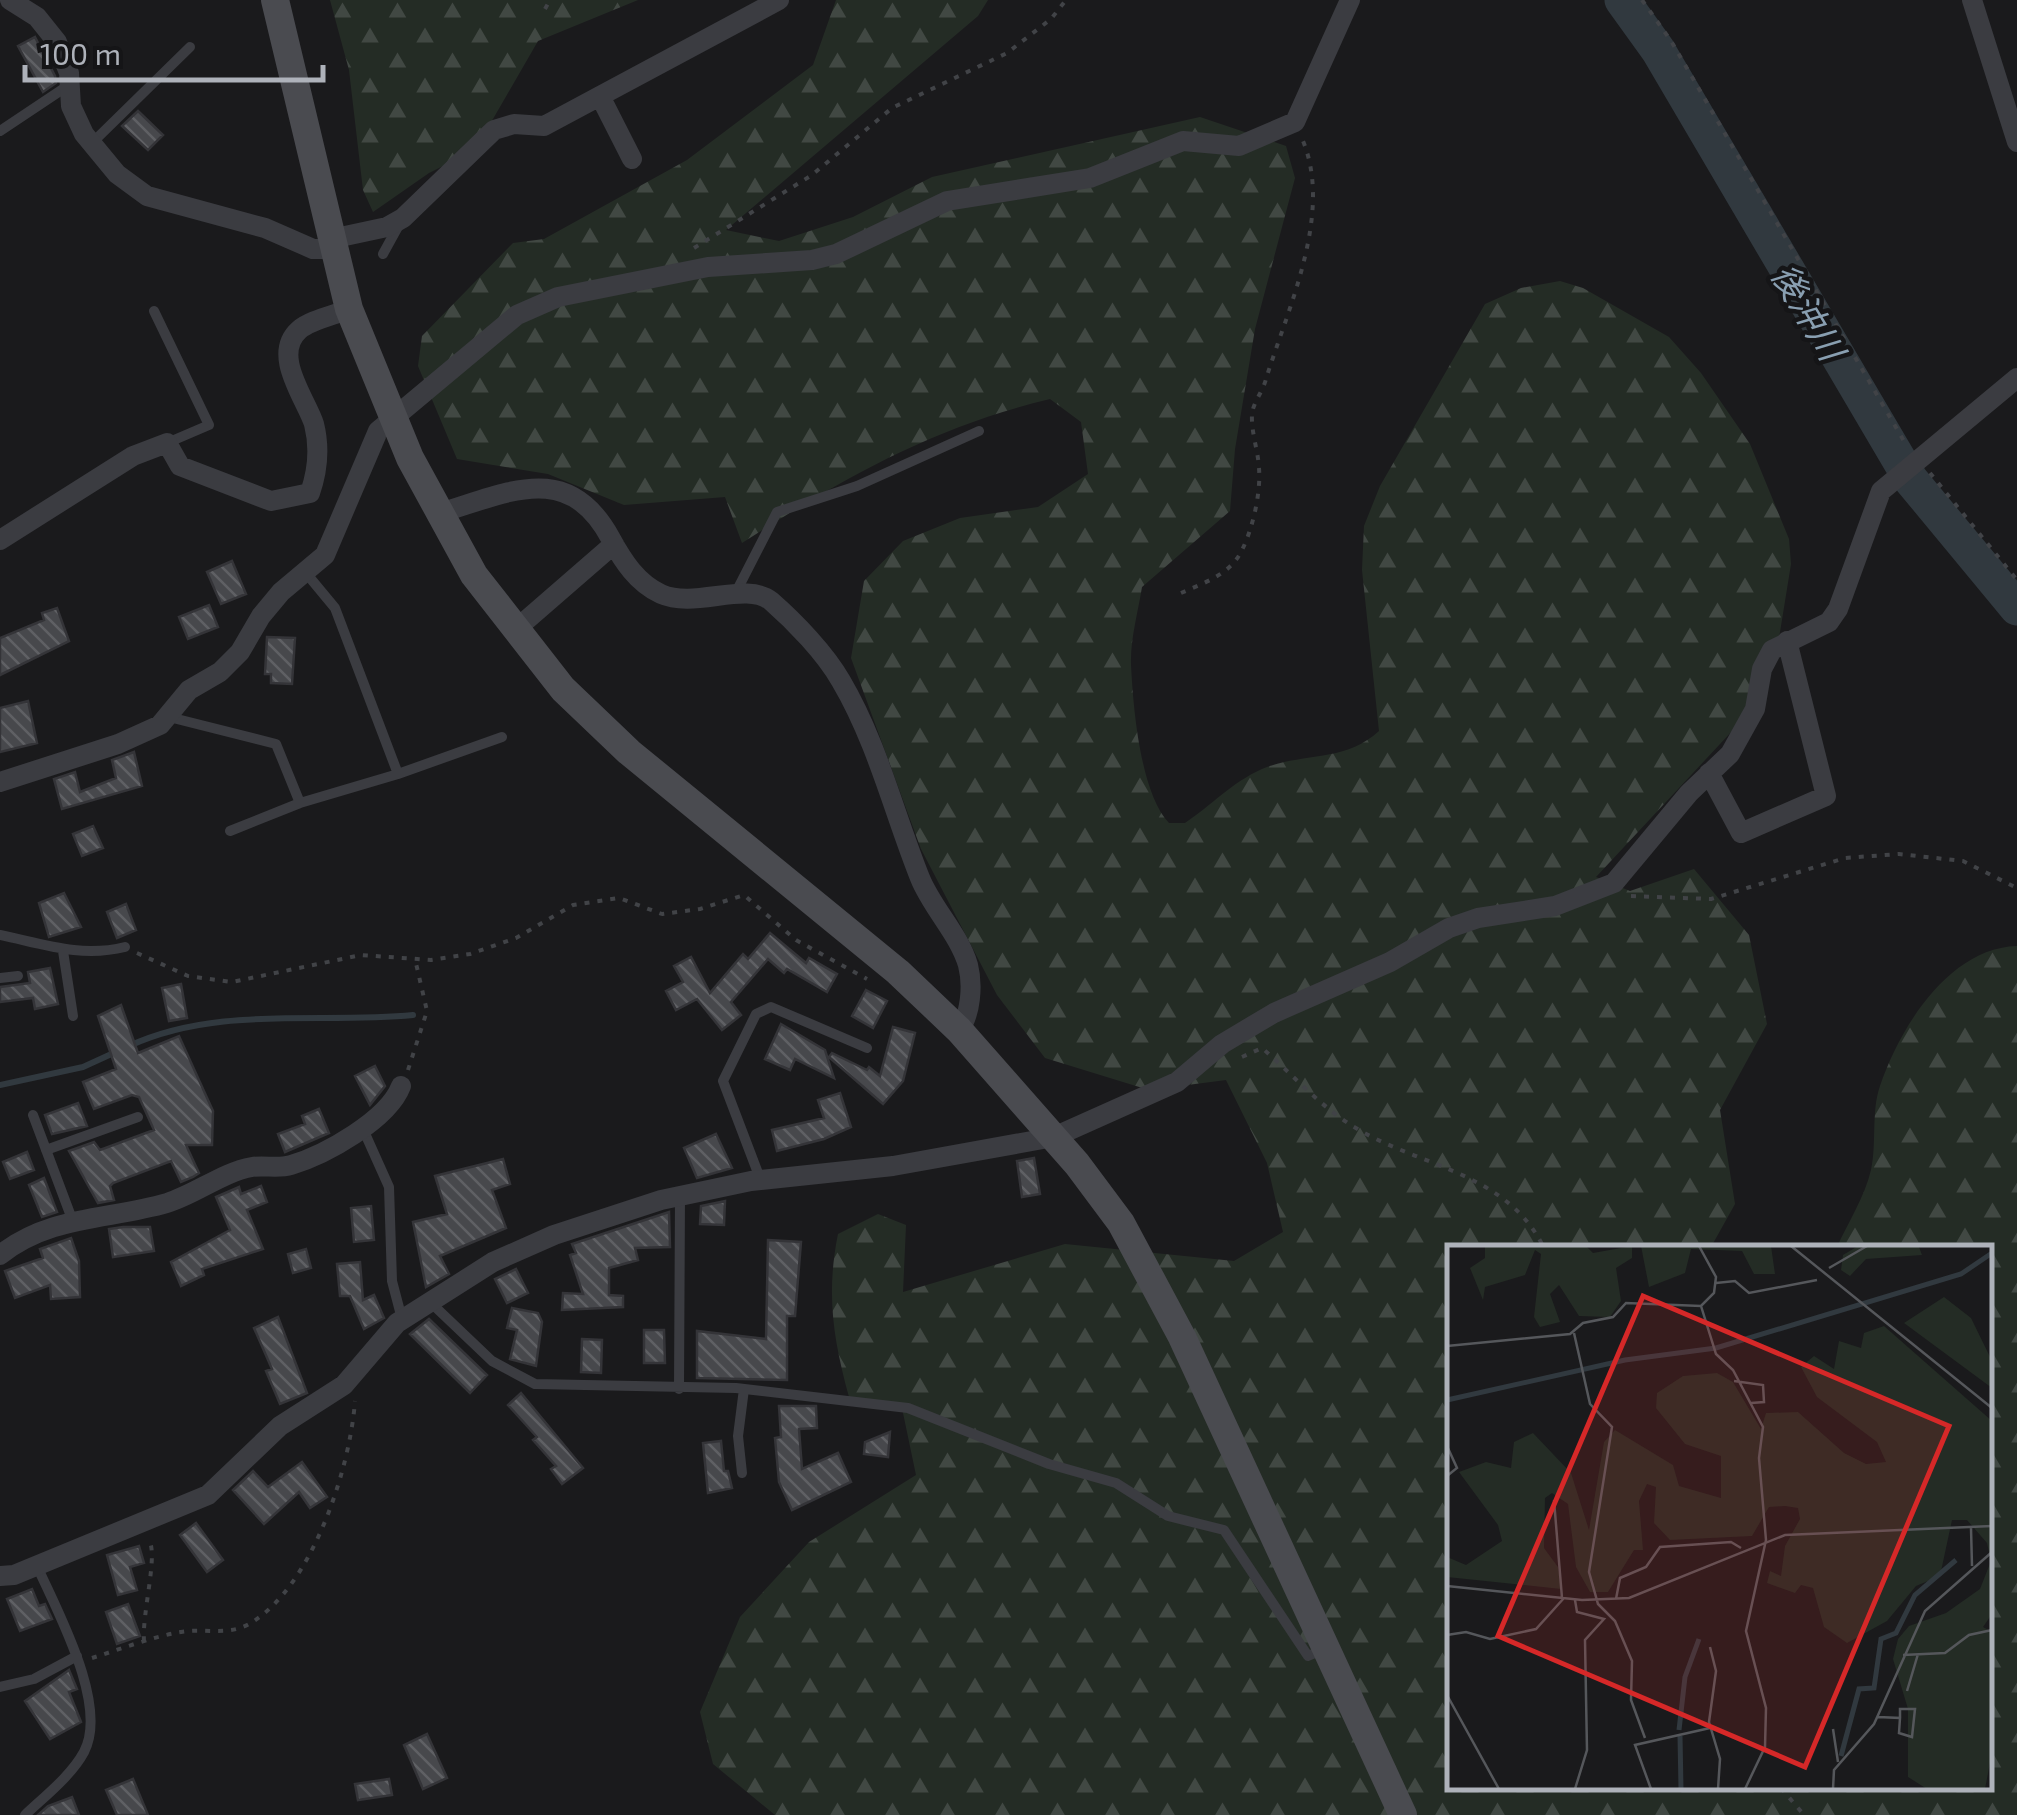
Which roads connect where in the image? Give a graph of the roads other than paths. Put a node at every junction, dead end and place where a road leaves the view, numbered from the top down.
1 (10, 0) edge
2 (275, 0) edge
3 (779, 0) edge
4 (1350, 0) edge
5 (1972, 0) edge
6 (190, 46) dead end
7 (70, 84) junction
8 (600, 96) junction
9 (0, 131) edge
10 (2017, 142) edge
11 (92, 143) junction
12 (632, 159) dead end
13 (404, 218) junction
14 (333, 244) junction
15 (382, 254) dead end
16 (349, 308) junction
17 (154, 311) dead end
18 (2017, 378) edge
19 (392, 418) junction
20 (979, 431) dead end
21 (167, 443) junction
22 (440, 513) junction
23 (0, 540) edge
24 (614, 544) junction
25 (306, 573) junction
26 (735, 595) junction
27 (514, 630) junction
28 (1787, 641) junction
29 (167, 716) junction
30 (502, 736) dead end
31 (1709, 773) junction
32 (398, 774) junction
33 (0, 782) edge
34 (300, 802) junction
35 (230, 830) dead end
36 (0, 935) edge
37 (126, 946) road end
38 (63, 950) junction
39 (18, 976) dead end
40 (0, 978) edge
41 (73, 1016) dead end
42 (959, 1030) junction
43 (867, 1048) dead end
44 (402, 1086) road end
45 (33, 1115) dead end
46 (138, 1117) dead end
47 (363, 1129) junction
48 (1054, 1137) junction
49 (46, 1150) junction
50 (762, 1181) junction
51 (680, 1196) junction
52 (72, 1219) junction
53 (0, 1254) edge
54 (428, 1300) junction
55 (402, 1319) junction
56 (679, 1389) junction
57 (744, 1389) junction
58 (742, 1474) dead end
59 (37, 1565) junction
60 (0, 1576) edge
61 (1327, 1648) junction
62 (78, 1659) junction
63 (0, 1687) edge
64 (25, 1815) edge
65 (1403, 1815) edge

1 - 7 street
2 - 14 street
3 - 8 street
4 - 19 street
5 - 10 street
6 - 11 lane
7 - 9 lane
7 - 11 street
8 - 12 street
8 - 13 street
11 - 14 street
13 - 14 street
13 - 15 lane
14 - 16 street
16 - 19 street
16 - 21 street
17 - 21 lane
18 - 28 street
19 - 22 street
19 - 25 street
20 - 26 lane
21 - 23 street
22 - 24 street
22 - 27 street
24 - 26 street
24 - 27 street
25 - 29 street
25 - 32 lane
26 - 42 street
27 - 42 street
28 - 31 street
28 - 31 street
29 - 33 street
29 - 34 lane
30 - 32 lane
31 - 48 street
32 - 34 lane
34 - 35 lane
36 - 38 lane
37 - 38 lane
38 - 41 lane
39 - 40 lane
42 - 48 street
43 - 50 lane
44 - 47 street
45 - 49 lane
46 - 49 lane
47 - 52 street
47 - 55 lane
48 - 50 street
48 - 61 street
49 - 52 lane
50 - 51 street
51 - 54 street
51 - 56 lane
52 - 53 street
54 - 55 street
54 - 56 lane
55 - 59 street
56 - 57 lane
57 - 58 lane
57 - 61 lane
59 - 60 street
59 - 62 lane
61 - 65 street
62 - 63 lane
62 - 64 lane

